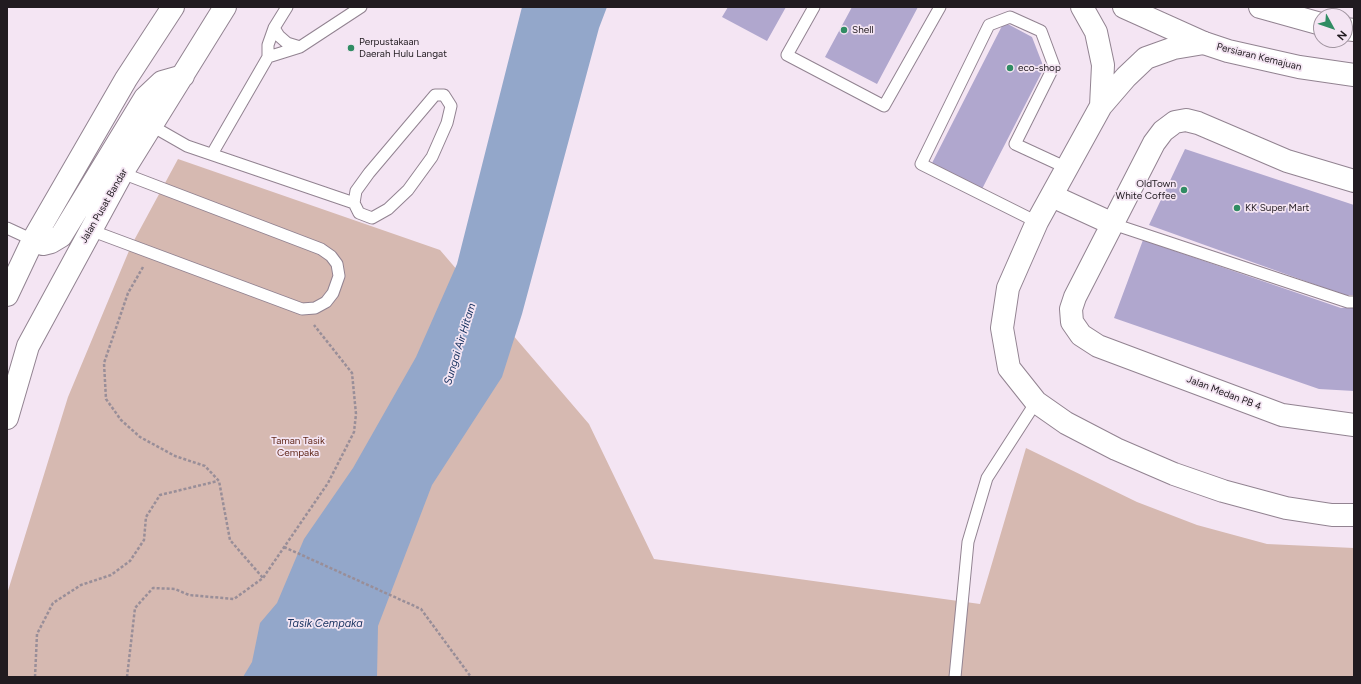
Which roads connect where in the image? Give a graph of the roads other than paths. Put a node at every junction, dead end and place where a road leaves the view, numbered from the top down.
1 (173, 7) edge
2 (225, 7) edge
3 (287, 7) edge
4 (361, 7) edge
5 (814, 7) edge
6 (940, 7) edge
7 (1082, 7) edge
8 (1124, 7) edge
9 (1260, 7) edge
10 (1313, 22) edge
11 (274, 28) junction
12 (1204, 43) junction
13 (300, 47) junction
14 (268, 58) junction
15 (1354, 75) edge
16 (183, 76) junction
17 (1101, 106) junction
18 (152, 126) junction
19 (212, 154) junction
20 (1067, 168) junction
21 (122, 173) junction
22 (1354, 181) edge
23 (1052, 196) junction
24 (354, 203) junction
25 (1037, 222) junction
26 (1113, 224) junction
27 (7, 228) edge
28 (90, 230) junction
29 (33, 240) junction
30 (7, 295) edge
31 (1354, 302) edge
32 (28, 346) junction
33 (7, 385) edge
34 (1036, 402) junction
35 (7, 418) edge
36 (1354, 425) edge
37 (1354, 515) edge
38 (955, 677) edge

1 - 29 street
2 - 16 street, Jalan Pusat Bandar
3 - 11 lane
4 - 13 lane
5 - 6 lane
7 - 17 street
8 - 12 street, Persiaran Kemajuan
9 - 10 street
11 - 13 lane
11 - 14 lane
12 - 15 street, Persiaran Kemajuan
12 - 17 street
13 - 14 lane
14 - 19 lane
16 - 18 street, Jalan Pusat Bandar
16 - 29 street
17 - 20 street
18 - 19 lane
18 - 21 street, Jalan Pusat Bandar
19 - 24 lane
20 - 23 street
20 - 25 lane
21 - 28 street, Jalan Pusat Bandar
21 - 28 lane
22 - 26 street, Jalan Medan PB 4
23 - 25 street
23 - 26 street
24 - 24 lane
25 - 34 street
26 - 31 lane
26 - 36 street, Jalan Medan PB 4
27 - 29 lane
28 - 32 street, Jalan Pusat Bandar
29 - 30 street
32 - 33 street
32 - 35 street, Jalan Pusat Bandar
34 - 37 street
34 - 38 lane

